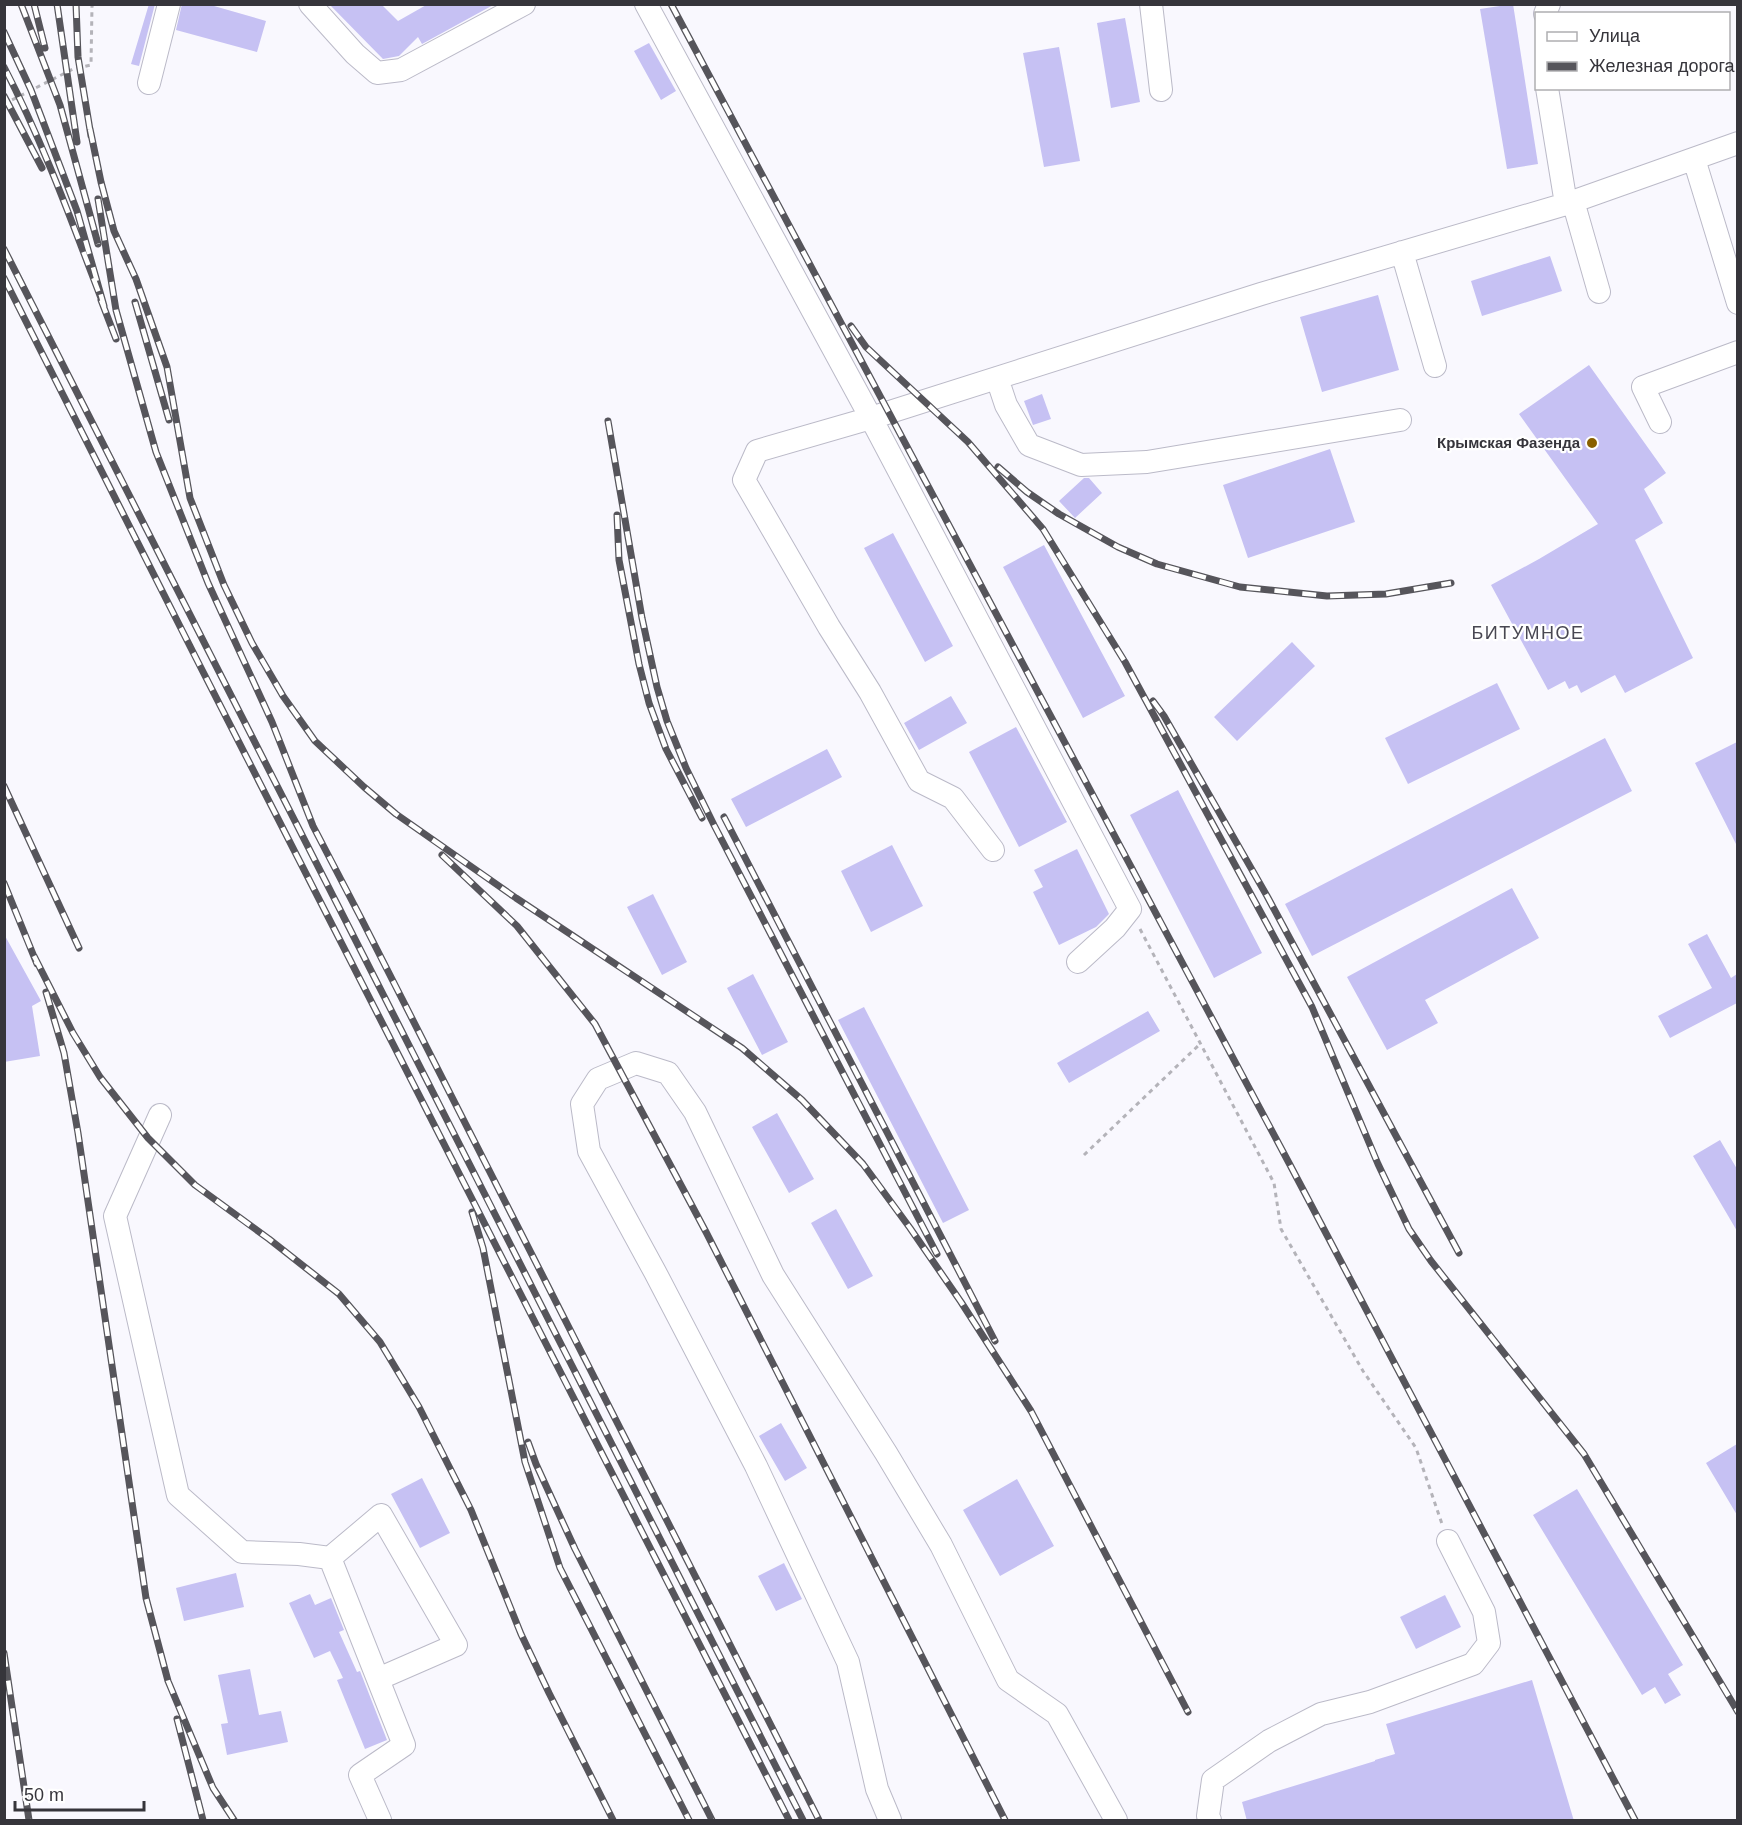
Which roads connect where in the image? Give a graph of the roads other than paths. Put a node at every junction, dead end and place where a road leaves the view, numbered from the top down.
1 (170, 4) edge
2 (310, 4) edge
3 (524, 4) edge
4 (646, 4) edge
5 (1151, 4) edge
6 (149, 83) dead end
7 (1161, 90) dead end
8 (1546, 90) edge
9 (1737, 143) edge
10 (1694, 159) junction
11 (1569, 203) junction
12 (1402, 252) junction
13 (1599, 292) dead end
14 (1737, 303) edge
15 (1737, 352) edge
16 (1435, 366) dead end
17 (997, 378) junction
18 (871, 418) junction
19 (1400, 420) dead end
20 (1660, 422) dead end
21 (993, 850) dead end
22 (1078, 962) dead end
23 (160, 1115) dead end
24 (1448, 1540) road end
25 (330, 1558) junction
26 (378, 1679) junction
27 (380, 1821) edge
28 (891, 1821) edge
29 (1116, 1821) edge
30 (1210, 1821) edge

1 - 6 street
2 - 3 street
4 - 18 street
5 - 7 street
8 - 11 street
9 - 10 street
10 - 11 street
10 - 14 street
11 - 12 street
11 - 13 street
12 - 16 street
12 - 17 street
15 - 20 street
17 - 18 street
17 - 19 street
18 - 21 street
18 - 22 street
23 - 25 street
24 - 30 street
25 - 26 street
25 - 26 street
26 - 27 street
28 - 29 street

